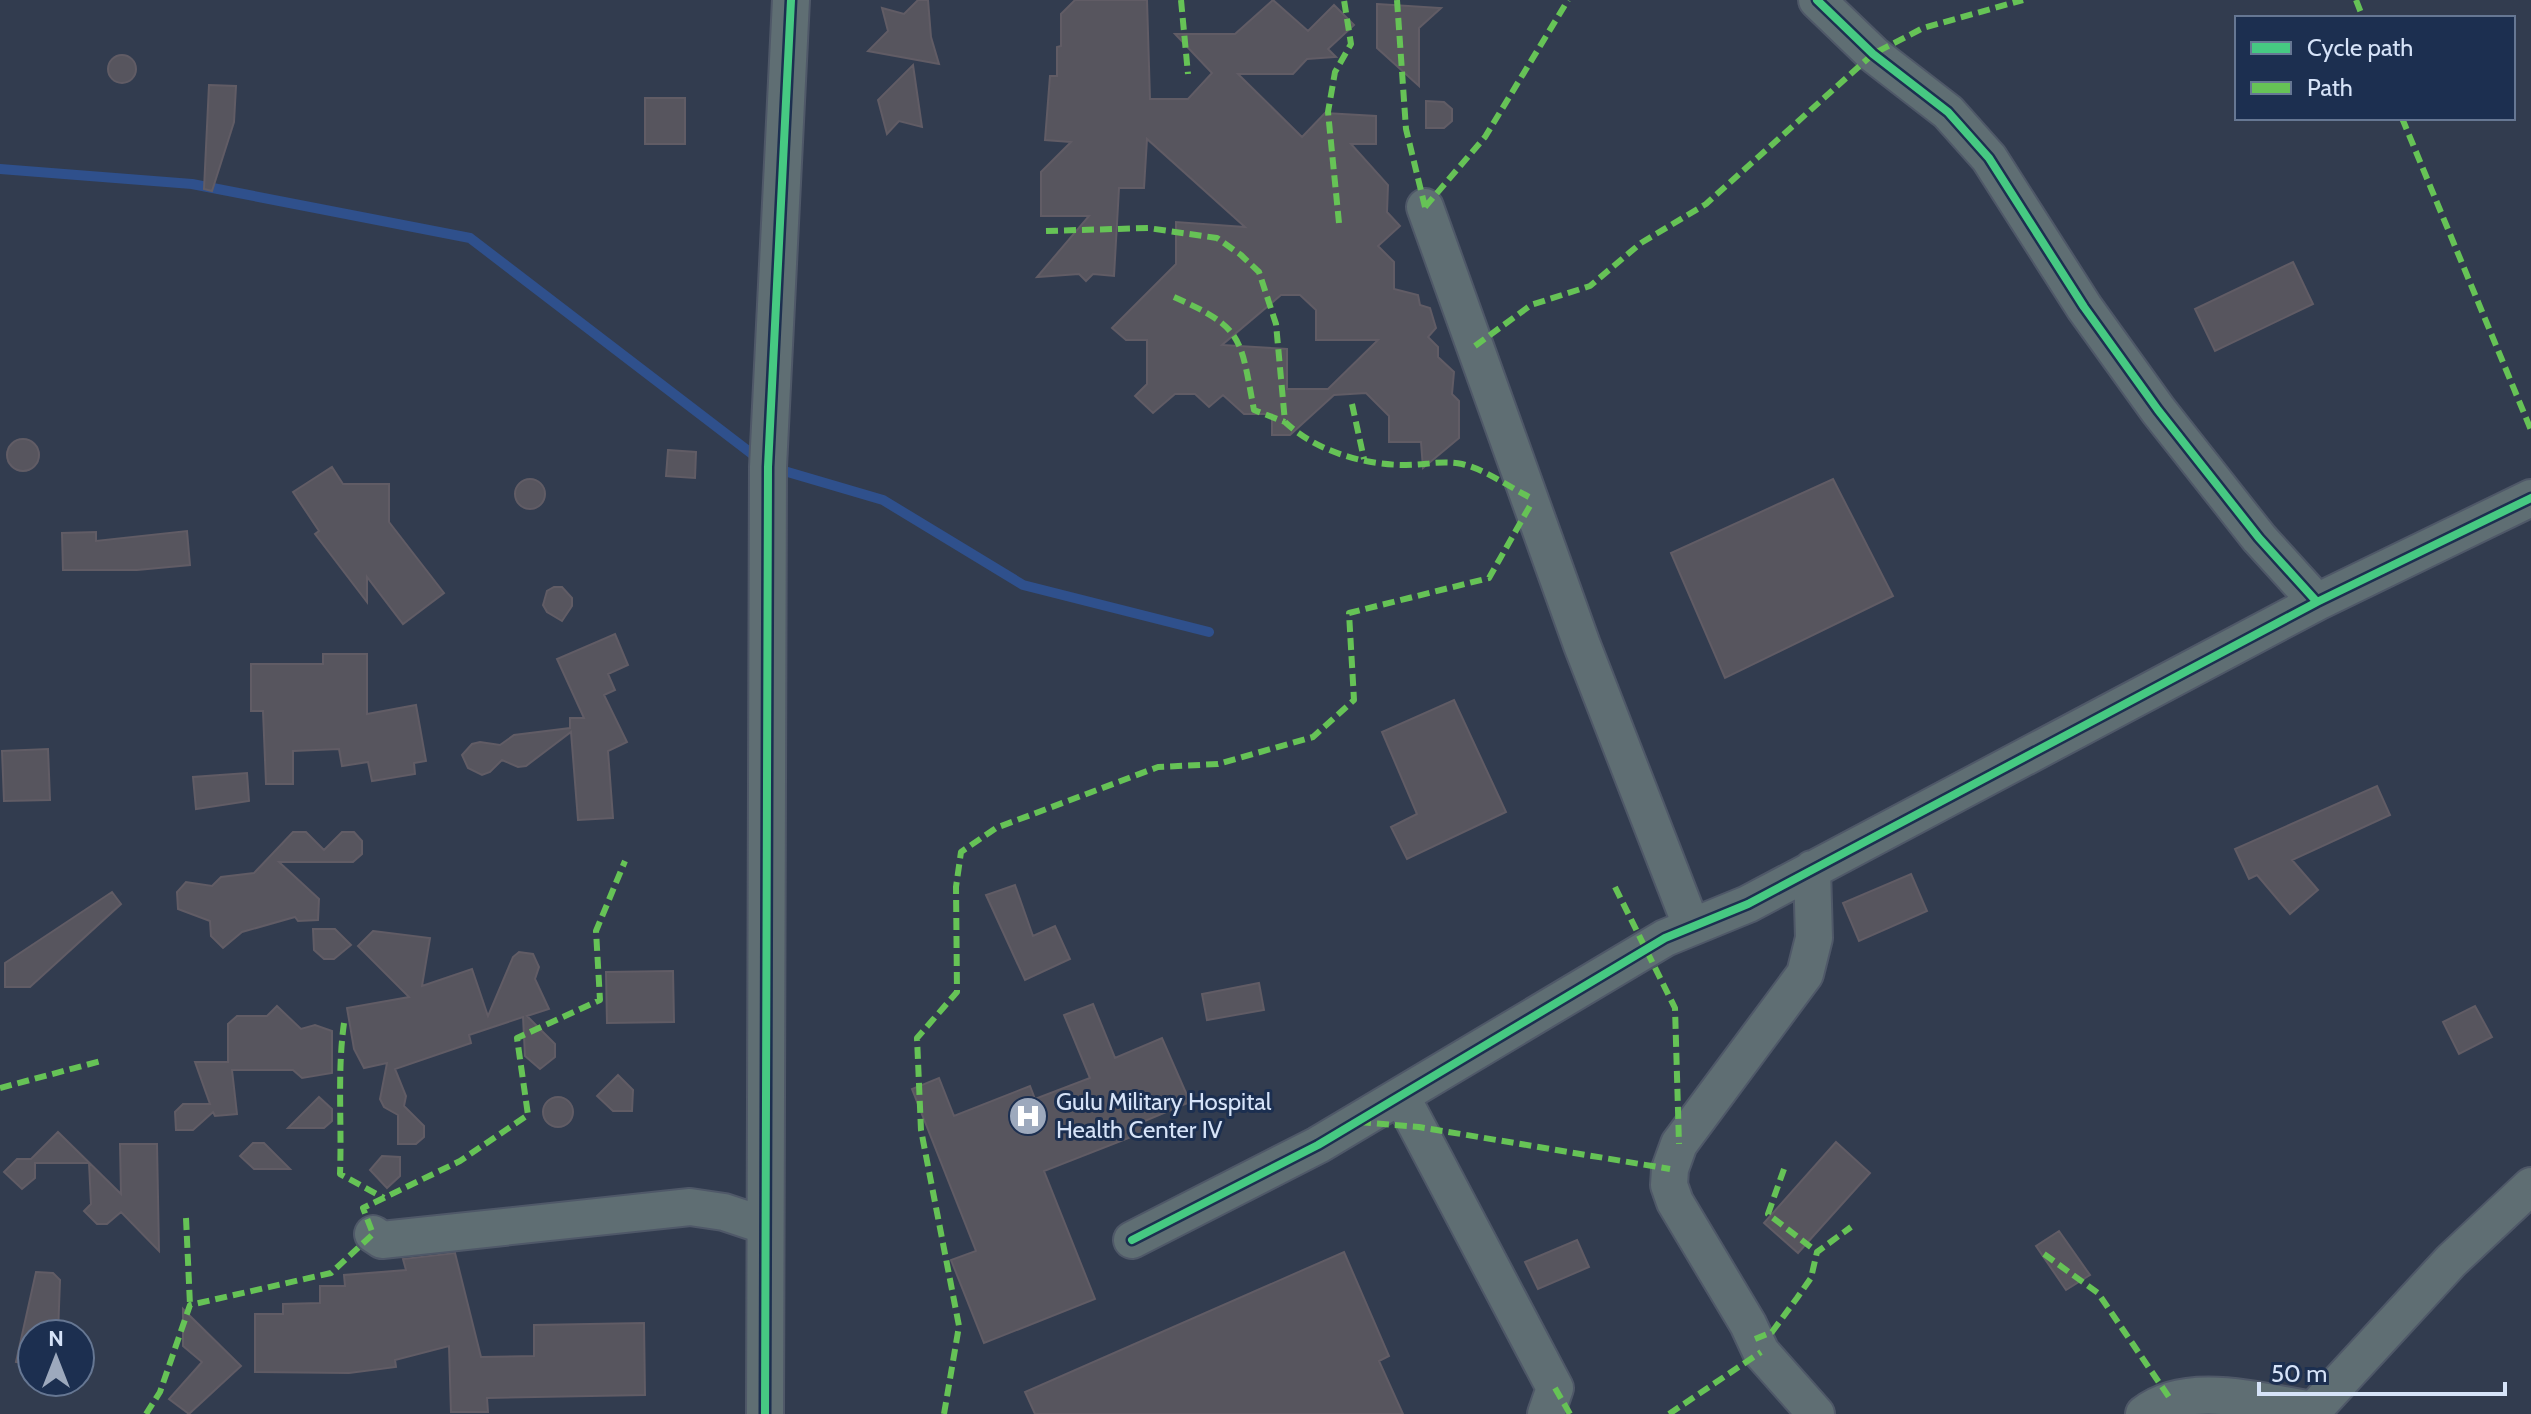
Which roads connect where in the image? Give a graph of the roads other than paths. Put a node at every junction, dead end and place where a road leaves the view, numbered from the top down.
1 (791, 0) edge
2 (1817, 0) edge
3 (1425, 207) dead end
4 (2531, 498) edge
5 (2317, 602) junction
6 (1812, 869) junction
7 (1691, 925) junction
8 (1401, 1096) junction
9 (2531, 1186) edge
10 (763, 1225) junction
11 (373, 1234) dead end
12 (1132, 1240) dead end
13 (2312, 1412) edge
14 (765, 1414) edge
15 (1546, 1414) edge
16 (1816, 1414) edge
17 (2144, 1414) edge

1 - 10 street
2 - 5 street
3 - 7 street
4 - 5 street
5 - 6 street
6 - 7 street
6 - 16 street
7 - 8 street
8 - 12 street
8 - 15 street
9 - 13 street
10 - 11 street
10 - 14 street
13 - 17 street

